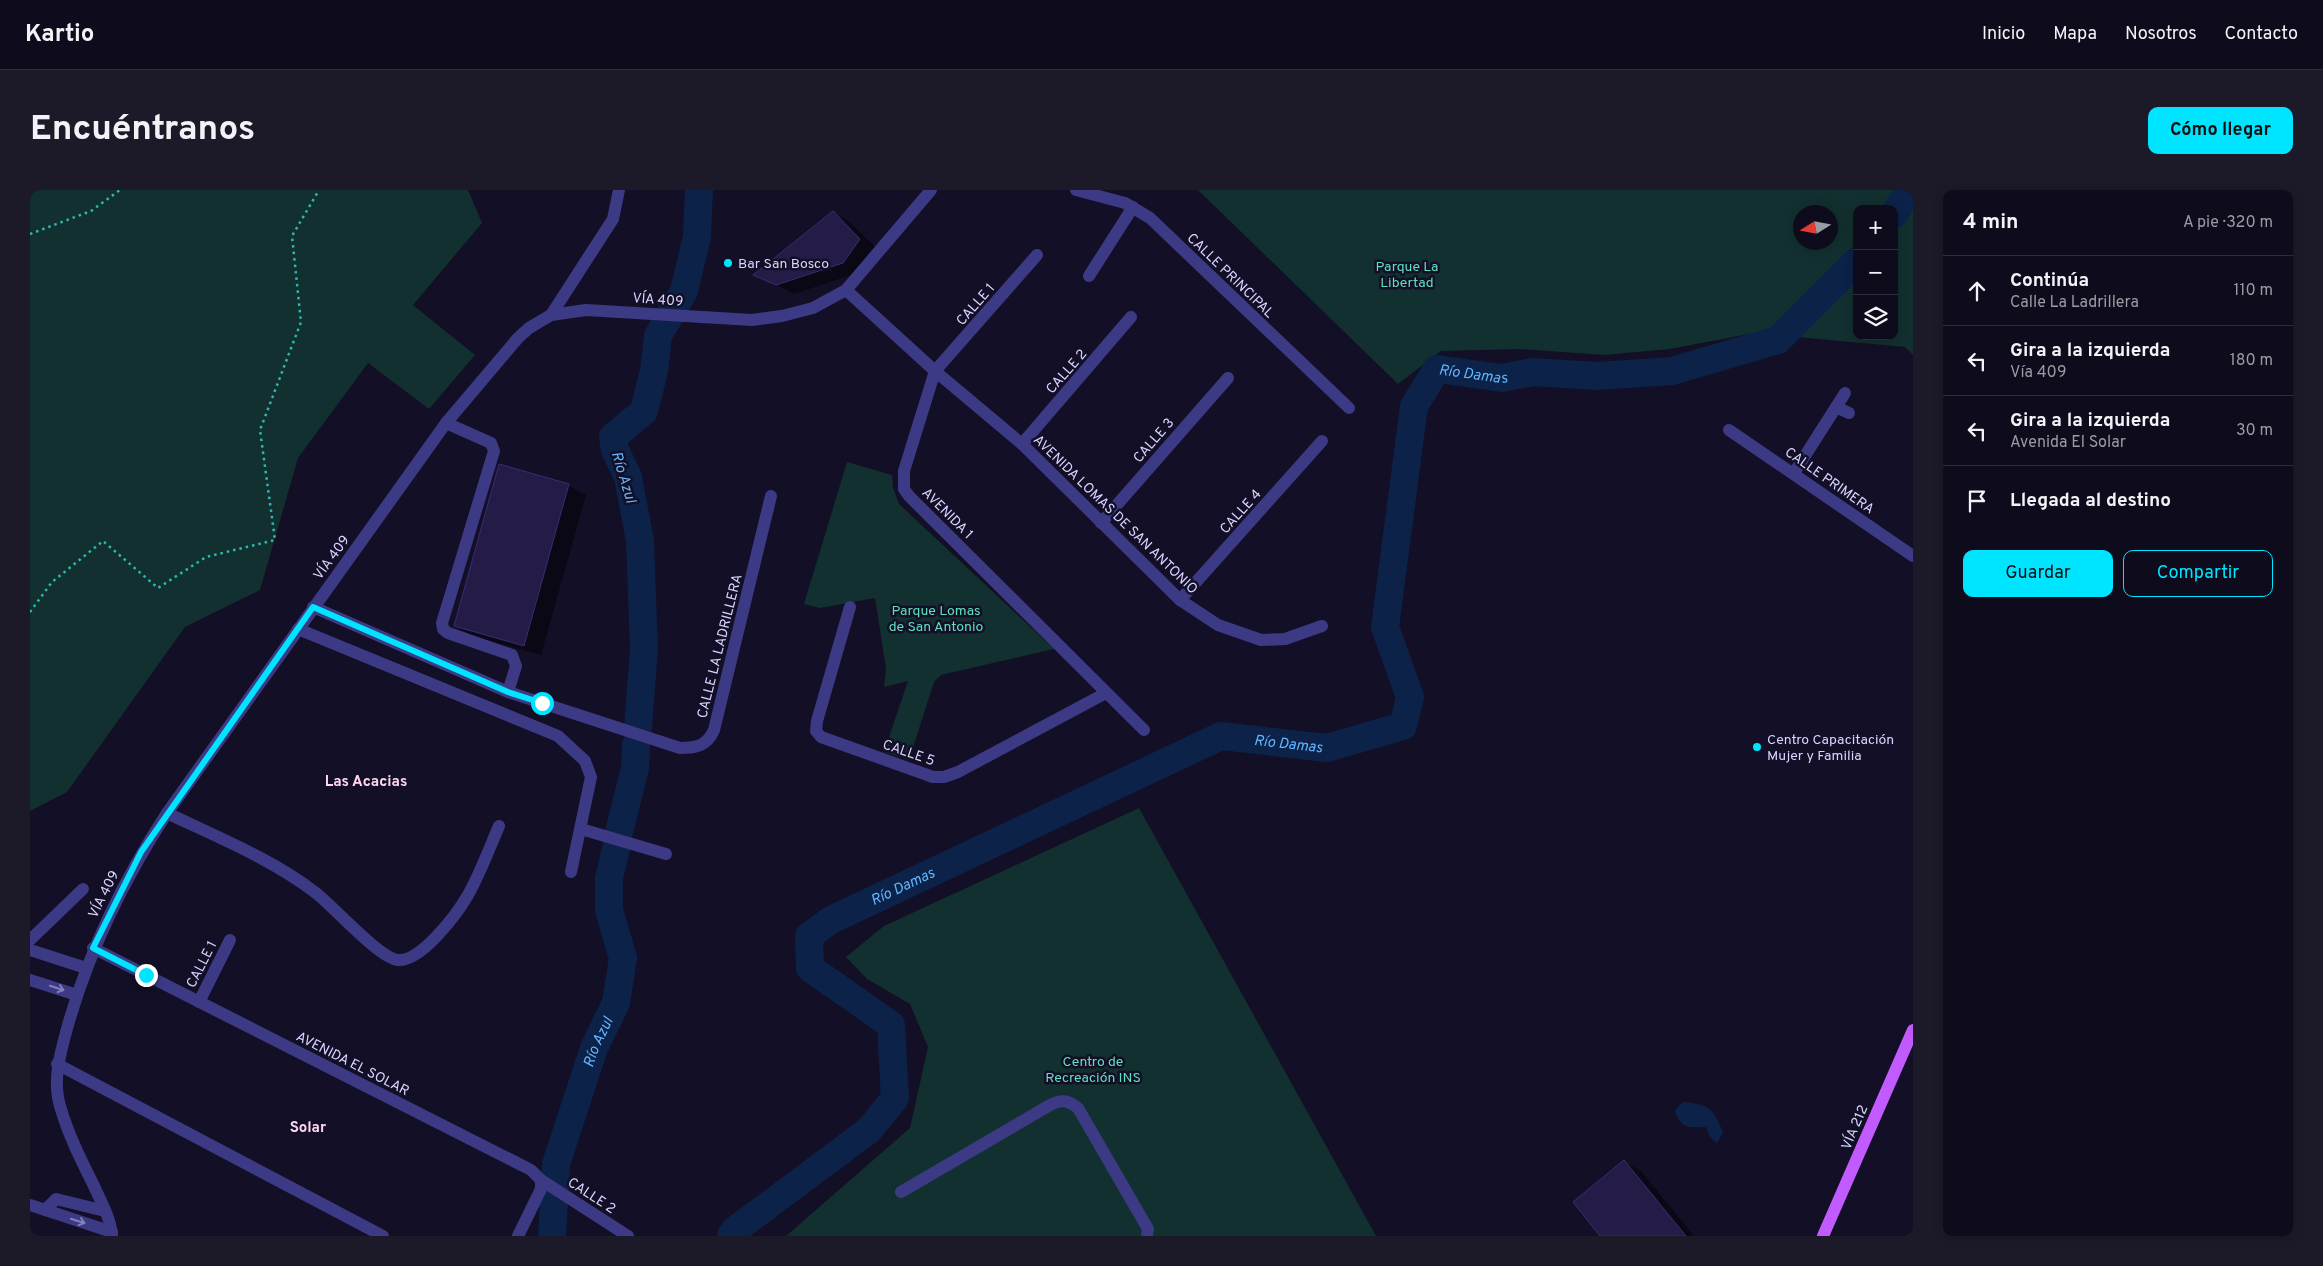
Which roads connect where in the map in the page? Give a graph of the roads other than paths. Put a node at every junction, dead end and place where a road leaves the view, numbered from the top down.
1 (619, 190) edge
2 (931, 190) edge
3 (1076, 190) edge
4 (1133, 207) junction
5 (1037, 255) dead end
6 (1089, 276) dead end
7 (846, 290) junction
8 (551, 315) junction
9 (1132, 317) dead end
10 (935, 372) junction
11 (1228, 378) dead end
12 (1845, 393) dead end
13 (1349, 408) dead end
14 (1836, 408) junction
15 (1849, 413) dead end
16 (446, 423) junction
17 (1729, 430) dead end
18 (1322, 441) dead end
19 (1022, 444) junction
20 (1794, 473) junction
21 (771, 496) dead end
22 (1101, 523) junction
23 (1913, 556) edge
24 (1180, 600) junction
25 (313, 607) junction
26 (850, 607) dead end
27 (1322, 626) dead end
28 (298, 628) junction
29 (508, 692) junction
30 (1106, 693) junction
31 (1144, 730) dead end
32 (167, 813) junction
33 (499, 826) dead end
34 (581, 828) junction
35 (666, 854) dead end
36 (571, 872) dead end
37 (82, 889) dead end
38 (30, 940) edge
39 (230, 940) dead end
40 (93, 948) junction
41 (30, 950) edge
42 (86, 968) junction
43 (30, 980) edge
44 (77, 994) junction
45 (199, 1002) junction
46 (1913, 1030) edge
47 (57, 1064) junction
48 (544, 1182) junction
49 (901, 1192) dead end
50 (30, 1206) edge
51 (45, 1210) junction
52 (105, 1211) junction
53 (112, 1234) edge
54 (382, 1236) edge
55 (518, 1236) edge
56 (628, 1236) edge
57 (1147, 1236) edge
58 (1822, 1236) edge

1 - 8 street
2 - 7 street, VÍA 409
3 - 4 street, CALLE PRINCIPAL
4 - 6 street
4 - 13 street, CALLE PRINCIPAL
5 - 10 street, CALLE 1
7 - 8 street, VÍA 409
7 - 10 street
8 - 16 street, VÍA 409
9 - 19 street, CALLE 2
10 - 19 street, AVENIDA LOMAS DE SAN ANTONIO
10 - 30 street, AVENIDA 1
11 - 22 street, CALLE 3
12 - 14 street
14 - 15 street
14 - 20 street
16 - 25 street, VÍA 409
16 - 29 street
17 - 20 street, CALLE PRIMERA
18 - 24 street, CALLE 4
19 - 22 street, AVENIDA LOMAS DE SAN ANTONIO
20 - 23 street, CALLE PRIMERA
21 - 29 street, CALLE LA LADRILLERA
22 - 24 street, AVENIDA LOMAS DE SAN ANTONIO
24 - 27 street, AVENIDA LOMAS DE SAN ANTONIO
25 - 28 street, VÍA 409
25 - 29 street, CALLE LA LADRILLERA
26 - 30 street, CALLE 5
28 - 32 street, VÍA 409
28 - 34 street
30 - 31 street, AVENIDA 1
32 - 33 street
32 - 40 street, VÍA 409
34 - 35 street
34 - 36 street
37 - 38 street
39 - 45 street, CALLE 1
40 - 42 street, VÍA 409
40 - 45 street, AVENIDA EL SOLAR
41 - 42 street
42 - 44 street, VÍA 409
43 -> 44 street
44 - 47 street, VÍA 409
45 - 48 street, AVENIDA EL SOLAR
46 - 58 main road, VÍA 212
47 - 52 street, VÍA 409
47 - 54 street
48 - 55 street
48 - 56 street, CALLE 2
49 - 57 street
50 - 51 street
51 - 52 street
51 -> 53 street
52 - 53 street, VÍA 409

